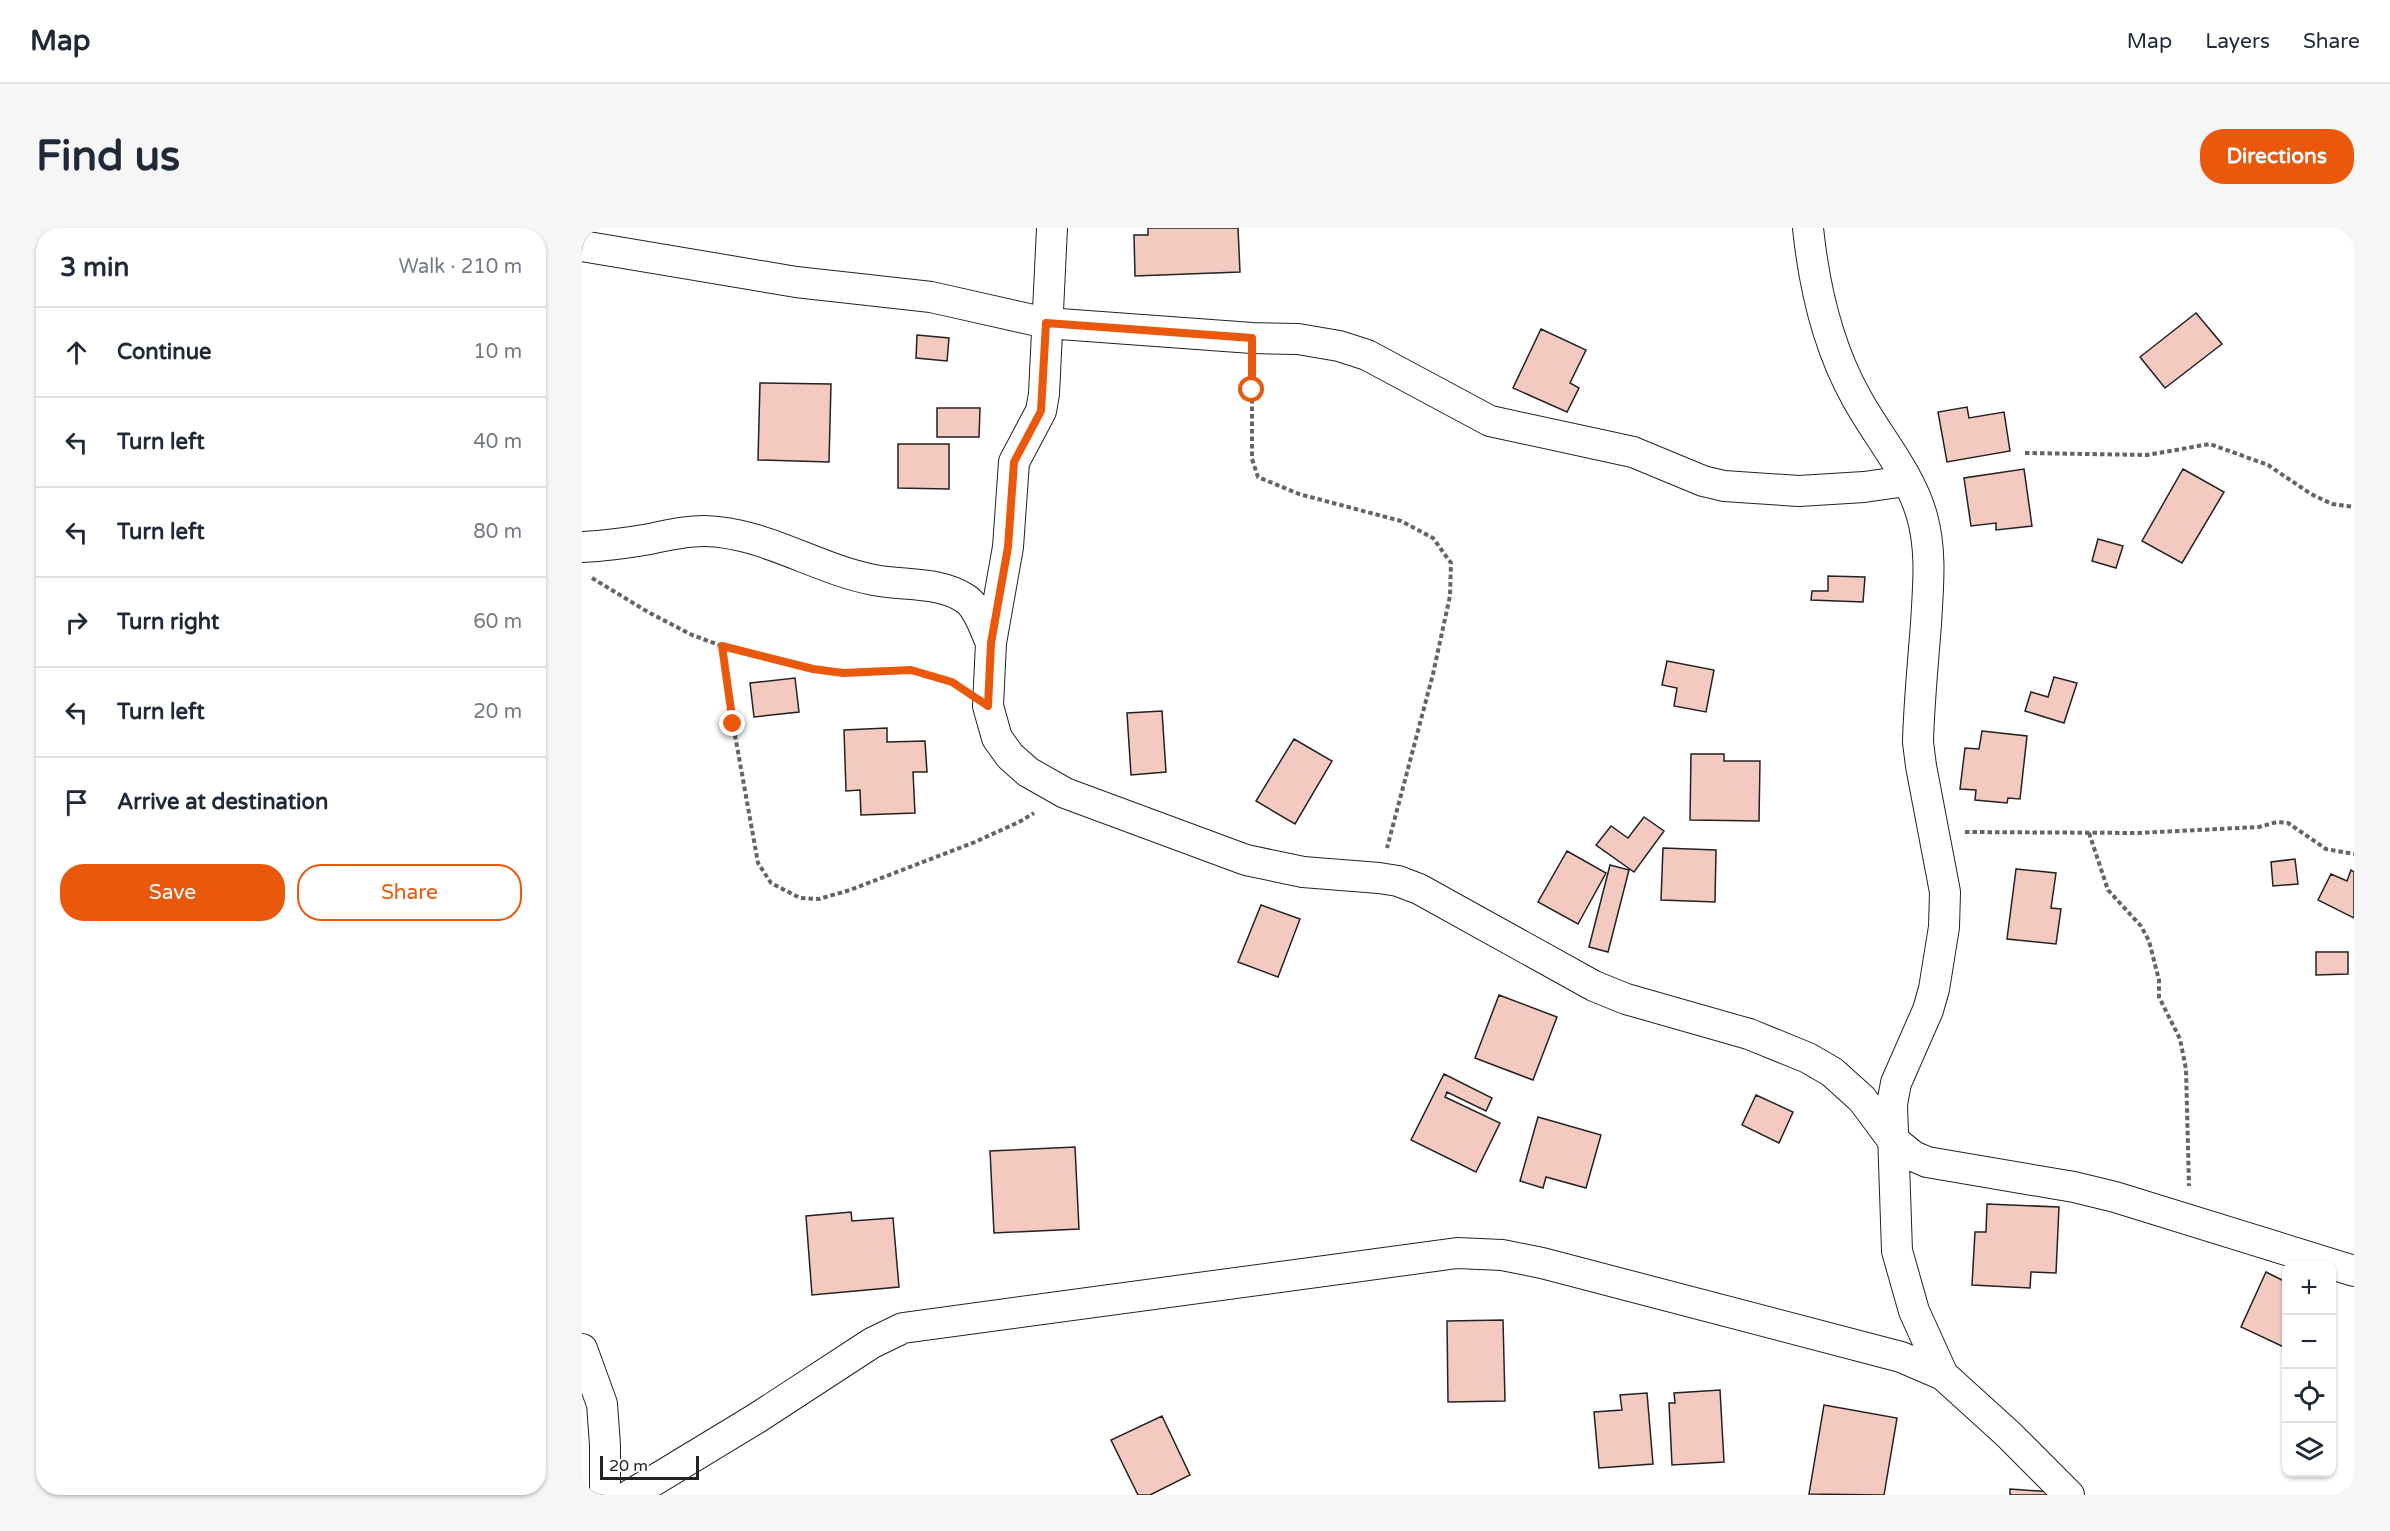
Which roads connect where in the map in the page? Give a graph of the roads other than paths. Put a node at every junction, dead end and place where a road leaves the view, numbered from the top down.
1 (1052, 228) edge
2 (1808, 228) edge
3 (582, 246) edge
4 (1046, 323) junction
5 (1906, 481) junction
6 (586, 562) edge
7 (991, 643) junction
8 (1891, 1138) junction
9 (2354, 1270) edge
10 (582, 1349) edge
11 (1943, 1374) junction
12 (605, 1495) edge
13 (630, 1495) edge
14 (2069, 1495) edge

1 - 4 street
2 - 5 street
3 - 4 street
4 - 5 street
4 - 7 street
5 - 8 street
6 - 7 street
7 - 8 street
8 - 9 street
8 - 11 street
10 - 12 street
11 - 13 street
11 - 14 street

